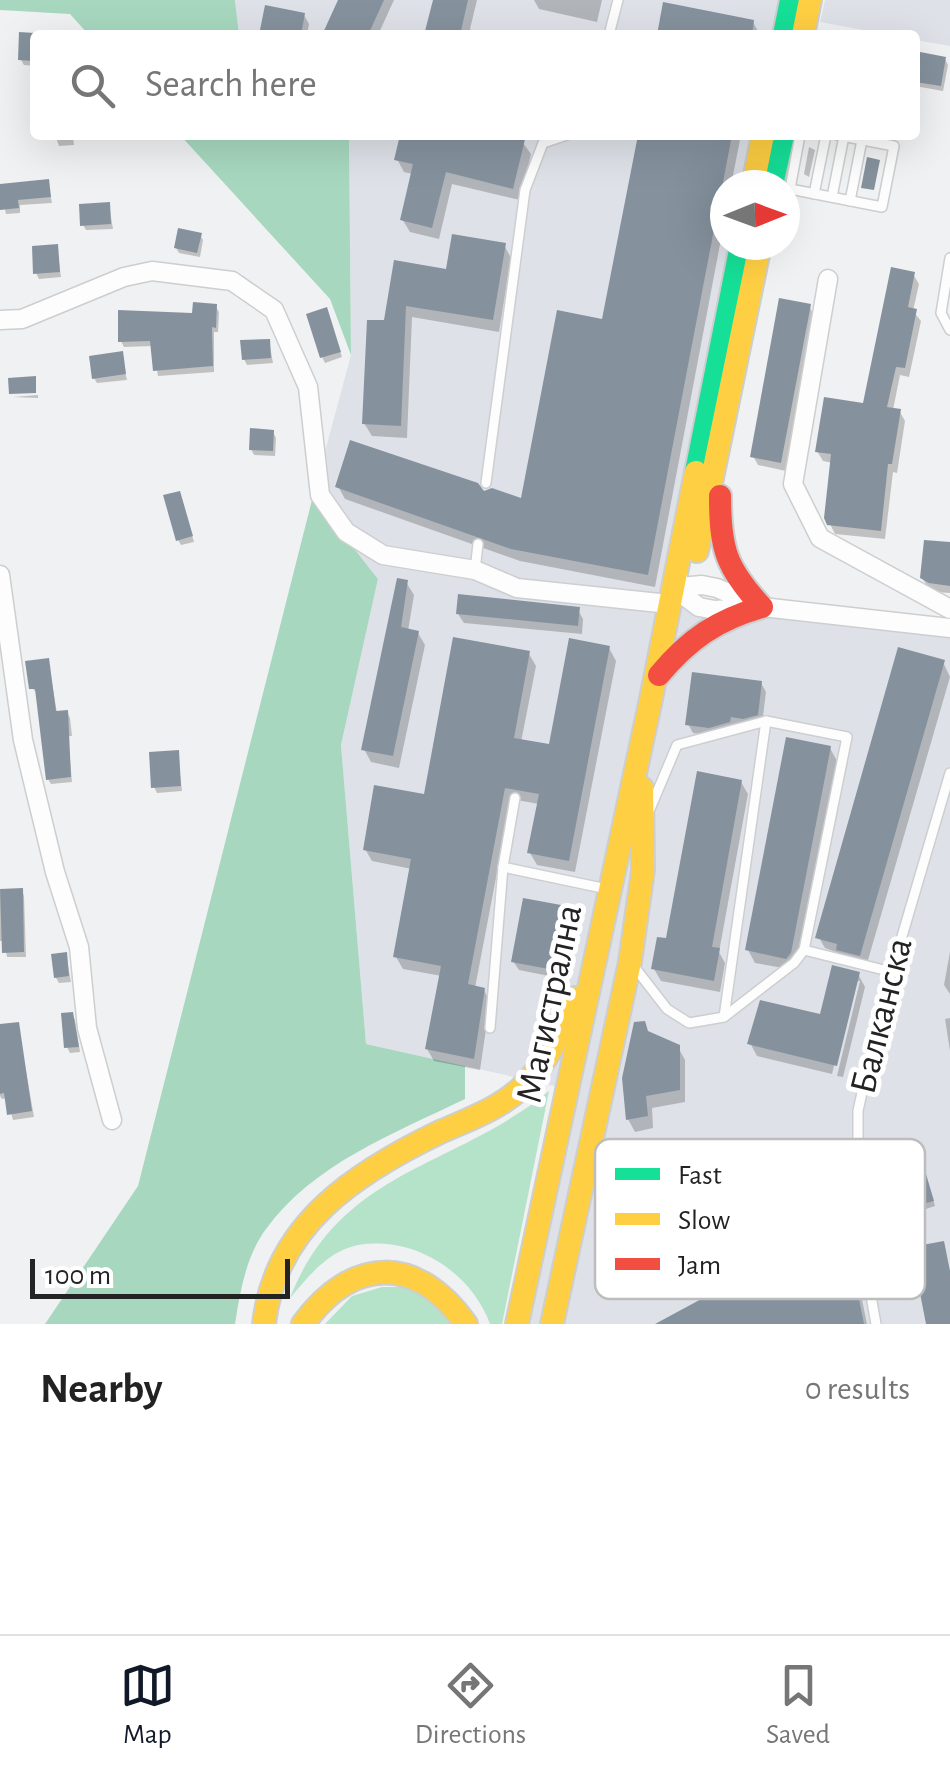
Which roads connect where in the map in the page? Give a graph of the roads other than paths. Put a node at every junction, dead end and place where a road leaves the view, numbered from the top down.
1 (618, 0) edge
2 (791, 0) edge
3 (810, 0) edge
4 (611, 30) edge
5 (785, 30) edge
6 (804, 30) edge
7 (552, 140) edge
8 (763, 140) edge
9 (782, 140) edge
10 (798, 140) edge
11 (825, 140) edge
12 (839, 140) edge
13 (862, 140) joint
14 (756, 170) edge
15 (782, 170) edge
16 (789, 170) edge
17 (800, 192) edge
18 (814, 194) junction
19 (832, 197) junction
20 (850, 201) junction
21 (950, 258) edge
22 (738, 260) edge
23 (757, 260) edge
24 (828, 279) dead end
25 (0, 320) edge
26 (950, 330) edge
27 (719, 456) junction
28 (486, 483) dead end
29 (478, 544) dead end
30 (475, 570) junction
31 (0, 575) edge
32 (677, 590) junction
33 (762, 607) junction
34 (950, 610) edge
35 (950, 628) edge
36 (659, 675) junction
37 (651, 699) junction
38 (766, 721) junction
39 (641, 745) junction
40 (950, 773) edge
41 (515, 798) dead end
42 (643, 828) junction
43 (503, 867) junction
44 (610, 890) junction
45 (598, 943) junction
46 (804, 950) junction
47 (630, 962) junction
48 (892, 972) junction
49 (724, 1017) junction
50 (490, 1028) dead end
51 (112, 1120) dead end
52 (858, 1139) edge
53 (872, 1299) edge
54 (264, 1324) edge
55 (304, 1324) edge
56 (466, 1324) edge
57 (517, 1324) edge
58 (552, 1324) edge
59 (876, 1324) edge

1 - 4 lane
2 - 5 main road
3 - 6 main road
7 - 28 lane
8 - 14 main road
9 - 15 main road
10 - 16 lane
11 - 18 lane
12 - 19 lane
13 - 20 lane
13 - 20 lane
17 - 18 lane
18 - 19 lane
19 - 20 lane
21 - 26 lane
22 - 32 main road, Магистрална
23 - 27 main road, Магистрална
24 - 34 street
25 - 30 street
27 - 32 main road, Магистрална
27 - 33 main road
29 - 30 lane
30 - 32 street
31 - 51 street
32 - 33 street
32 - 36 main road, Магистрална
32 - 37 main road, Магистрална
33 - 35 street
33 - 36 main road
36 - 37 main road, Магистрална
37 - 39 main road, Магистрална
38 - 42 lane
38 - 46 lane
38 - 49 lane
39 - 42 main road
39 - 44 main road, Магистрална
40 - 48 lane, Балканска
41 - 43 lane
42 - 47 main road
43 - 44 lane
43 - 50 lane
44 - 45 main road, Магистрална
45 - 54 main road
45 - 57 main road, Магистрална
46 - 48 lane
46 - 49 lane
47 - 49 lane
47 - 58 main road
48 - 52 lane, Балканска
53 - 59 lane, Балканска
55 - 56 main road

